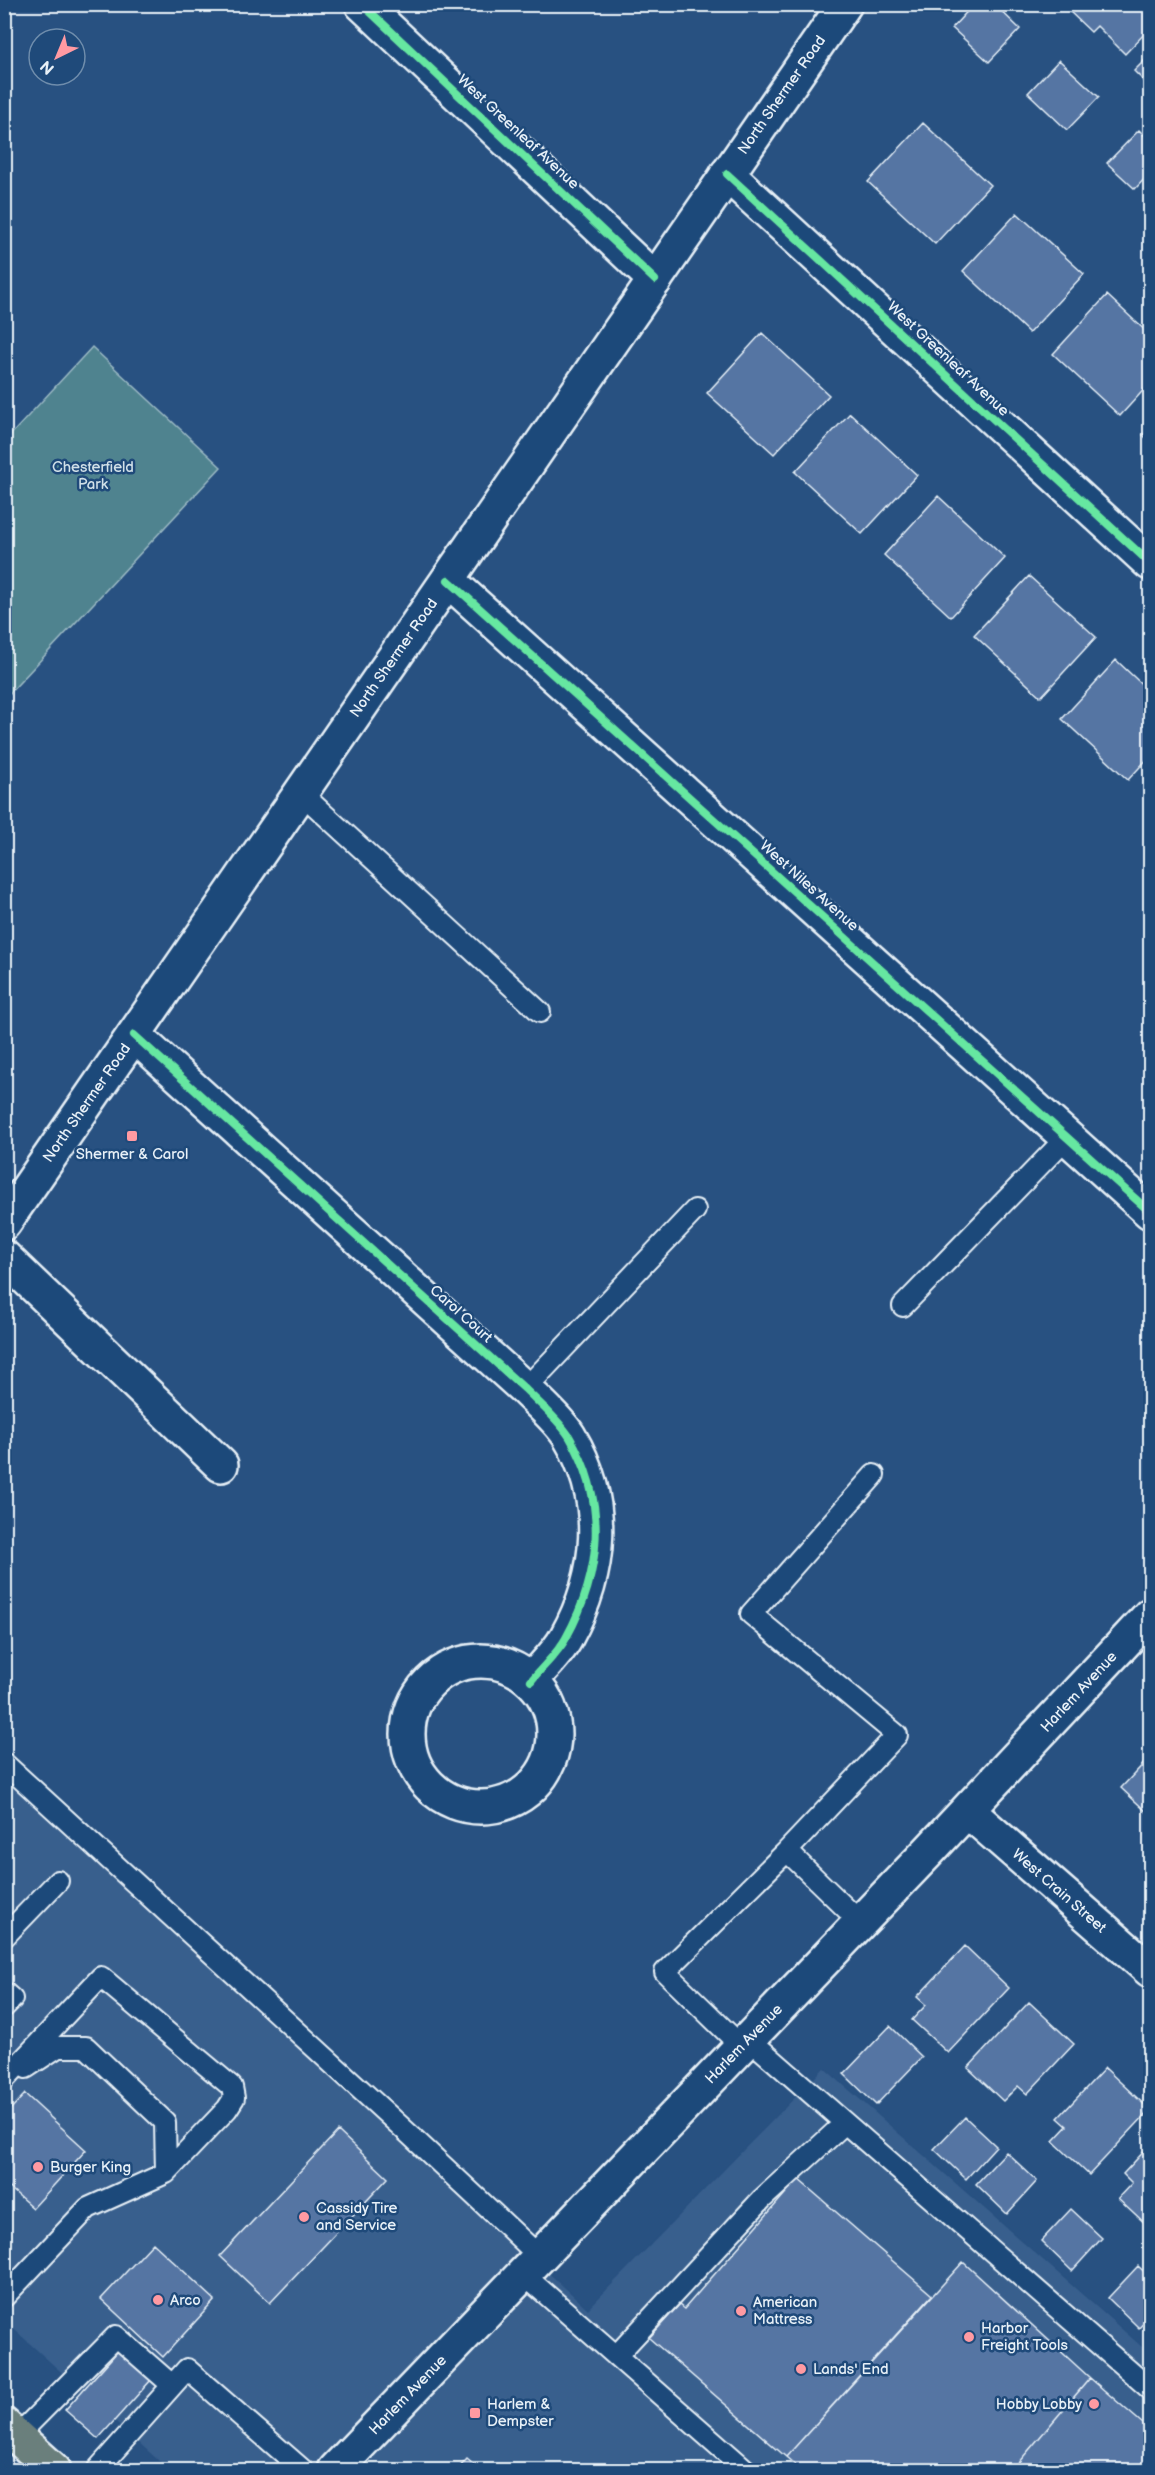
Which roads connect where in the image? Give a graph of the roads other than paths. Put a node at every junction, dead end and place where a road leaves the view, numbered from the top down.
1 (362, 4) edge
2 (845, 4) edge
3 (727, 174) junction
4 (655, 280) junction
5 (1150, 563) edge
6 (448, 580) junction
7 (301, 793) junction
8 (540, 1012) dead end
9 (134, 1035) junction
10 (1067, 1137) junction
11 (695, 1210) dead end
12 (1150, 1212) edge
13 (4, 1223) edge
14 (4, 1257) edge
15 (903, 1306) dead end
16 (525, 1389) junction
17 (221, 1466) dead end
18 (874, 1476) dead end
19 (1150, 1615) edge
20 (531, 1681) junction
21 (4, 1763) edge
22 (968, 1811) junction
23 (787, 1851) junction
24 (58, 1881) dead end
25 (861, 1923) junction
26 (4, 1936) edge
27 (1150, 1970) edge
28 (4, 1992) edge
29 (4, 2007) edge
30 (745, 2043) junction
31 (4, 2081) edge
32 (845, 2123) junction
33 (166, 2173) junction
34 (532, 2266) junction
35 (4, 2297) edge
36 (616, 2356) junction
37 (172, 2385) junction
38 (1150, 2389) edge
39 (11, 2430) edge
40 (54, 2470) edge
41 (98, 2470) edge
42 (303, 2470) edge
43 (335, 2470) edge
44 (746, 2470) edge

1 - 4 street, West Greenleaf Avenue
2 - 3 street, North Shermer Road
3 - 4 street, North Shermer Road
3 - 5 street, West Greenleaf Avenue
4 - 6 street, North Shermer Road
6 - 7 street, North Shermer Road
6 - 10 street, West Niles Avenue
7 - 8 lane
7 - 9 street, North Shermer Road
9 - 13 street, North Shermer Road
9 - 16 street, Carol Court
10 - 12 street, West Niles Avenue
10 - 15 lane
11 - 16 lane
14 - 17 street
16 - 20 street, Carol Court
18 - 23 lane
19 - 22 street, Harlem Avenue
20 - 20 street
21 - 34 lane
22 - 25 street, Harlem Avenue
22 - 27 street, West Crain Street
23 - 25 lane
23 - 30 lane
24 - 26 lane
25 - 30 street, Harlem Avenue
28 - 29 lane
30 - 32 lane
30 - 34 street, Harlem Avenue
31 - 33 lane
31 - 33 lane
32 - 36 lane
32 - 38 lane
33 - 35 lane
34 - 36 lane
34 - 43 street, Harlem Avenue
36 - 44 lane
37 - 39 lane
37 - 41 lane
37 - 42 lane
39 - 40 main road

